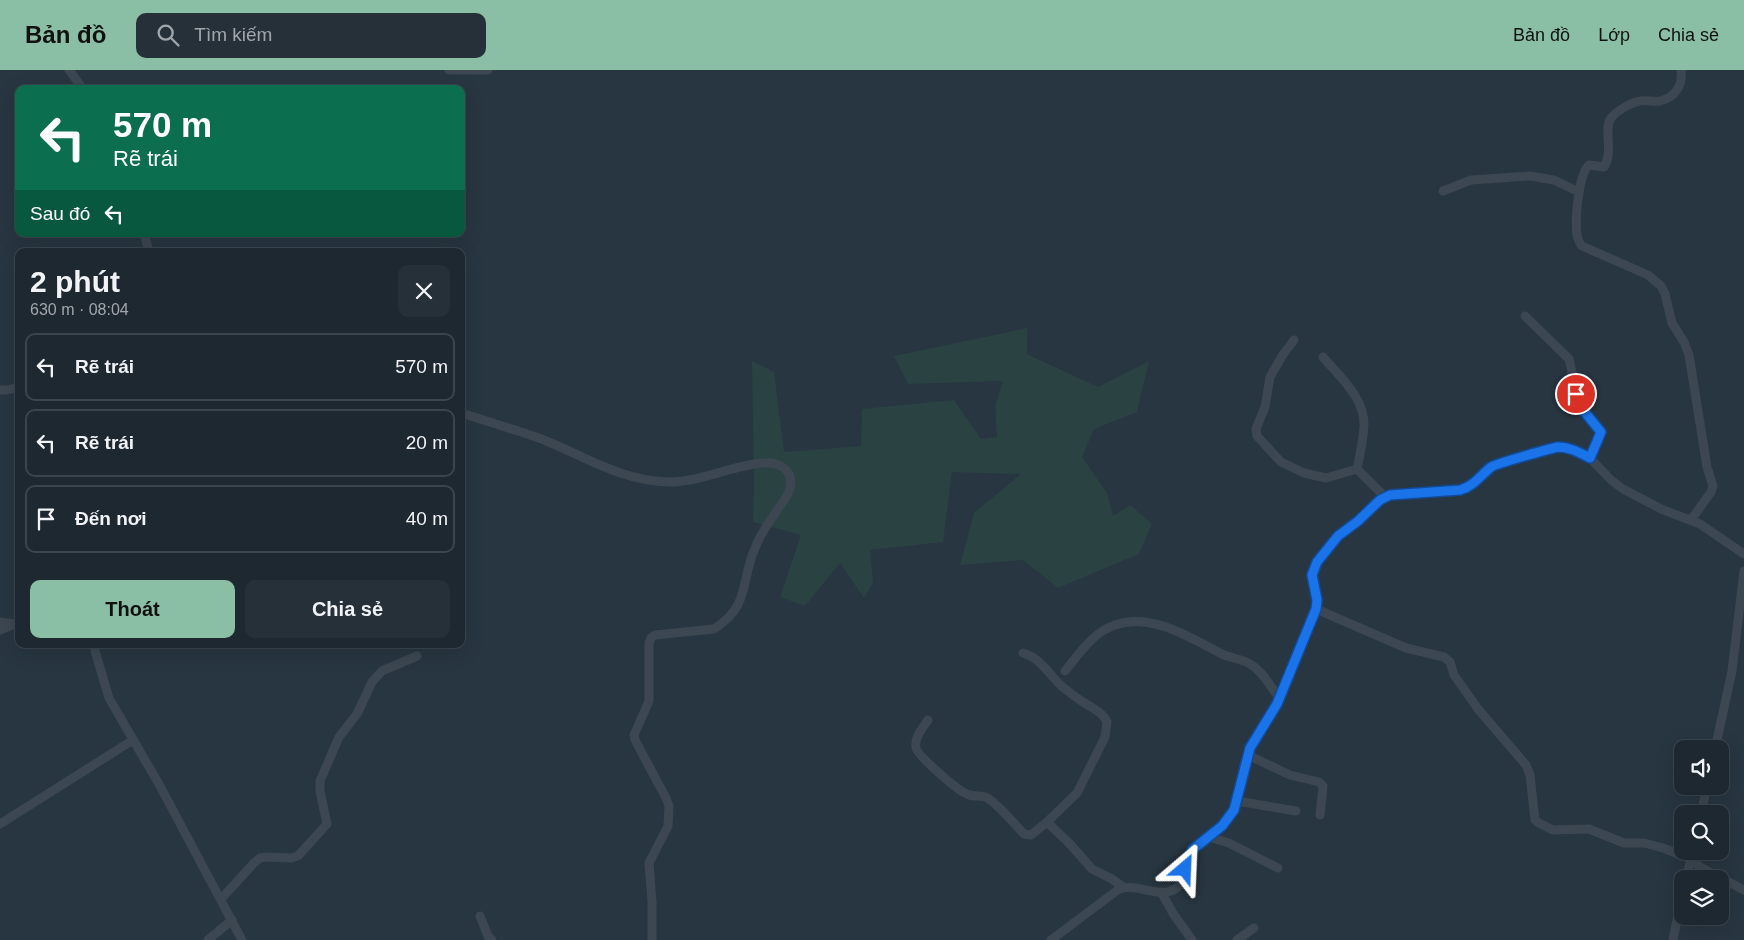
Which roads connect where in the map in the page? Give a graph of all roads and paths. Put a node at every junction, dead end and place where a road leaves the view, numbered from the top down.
1 (69, 70) edge
2 (448, 70) edge
3 (488, 70) edge
4 (1681, 70) edge
5 (80, 85) edge
6 (1442, 191) dead end
7 (1579, 192) junction
8 (1525, 316) dead end
9 (1294, 340) dead end
10 (1323, 357) dead end
11 (15, 388) edge
12 (0, 390) edge
13 (465, 414) edge
14 (1590, 458) junction
15 (1357, 469) junction
16 (1385, 497) junction
17 (1691, 520) junction
18 (1744, 554) edge
19 (1744, 571) edge
20 (1316, 609) junction
21 (0, 622) edge
22 (15, 623) edge
23 (15, 624) edge
24 (0, 630) edge
25 (95, 648) edge
26 (1023, 653) dead end
27 (417, 656) dead end
28 (1065, 671) dead end
29 (1280, 698) junction
30 (928, 720) dead end
31 (133, 740) junction
32 (1717, 740) edge
33 (1248, 755) junction
34 (1237, 801) junction
35 (1296, 811) dead end
36 (1320, 815) dead end
37 (1047, 822) junction
38 (0, 824) edge
39 (1208, 836) junction
40 (1674, 851) edge
41 (1695, 860) edge
42 (1278, 868) dead end
43 (1123, 887) junction
44 (1744, 890) edge
45 (1161, 892) junction
46 (221, 899) junction
47 (480, 916) dead end
48 (232, 920) junction
49 (1676, 925) edge
50 (1254, 928) dead end
51 (208, 940) edge
52 (242, 940) edge
53 (492, 940) edge
54 (652, 940) edge
55 (1052, 940) edge
56 (1192, 940) edge
57 (1237, 940) edge
58 (1673, 940) edge

1 - 5 street
2 - 3 street
4 - 7 street
6 - 7 street
7 - 17 street
8 - 14 street
9 - 15 street
10 - 15 street
11 - 12 street
13 - 54 street
14 - 16 street
14 - 17 street
15 - 16 street
16 - 20 street
17 - 18 street
19 - 32 street
20 - 29 street
20 - 40 street
21 - 22 street
23 - 24 street
25 - 31 street
26 - 37 street
27 - 46 street
28 - 29 street
29 - 33 street
30 - 37 street
31 - 38 street
31 - 46 street
33 - 34 street
33 - 36 street
34 - 35 street
34 - 39 street
37 - 43 street
39 - 42 street
39 - 45 street
41 - 44 street
43 - 45 street
43 - 55 street
45 - 56 street
46 - 48 street
47 - 53 street
48 - 51 street
48 - 52 street
49 - 58 street
50 - 57 street

